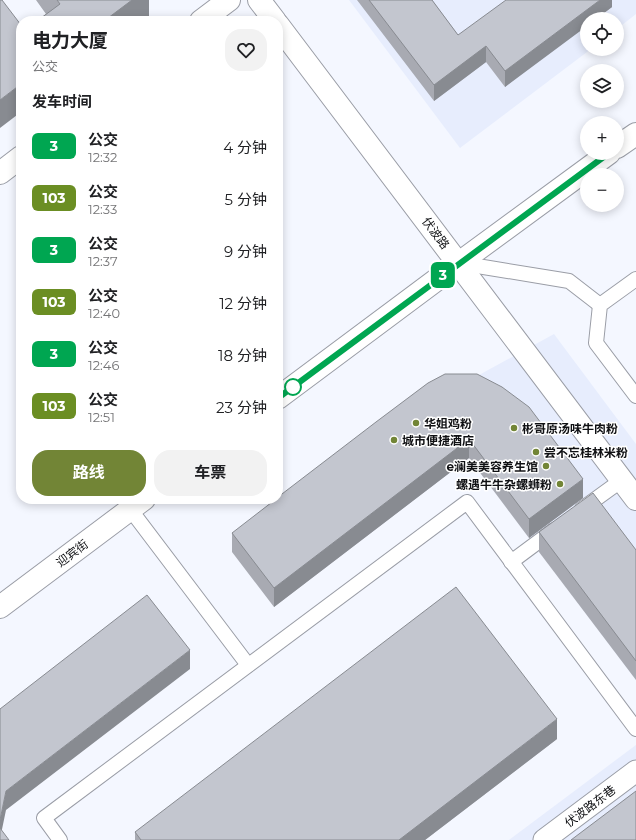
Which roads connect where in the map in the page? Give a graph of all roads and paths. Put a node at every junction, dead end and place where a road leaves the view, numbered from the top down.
1 (229, 0) edge
2 (259, 0) edge
3 (208, 16) edge
4 (271, 16) edge
5 (283, 32) edge
6 (636, 134) edge
7 (624, 142) edge
8 (599, 160) edge
9 (16, 161) edge
10 (0, 173) edge
11 (459, 263) junction
12 (636, 278) edge
13 (600, 305) junction
14 (283, 394) edge
15 (636, 396) edge
16 (622, 480) junction
17 (636, 499) edge
18 (137, 504) edge
19 (511, 562) junction
20 (0, 607) edge
21 (248, 665) junction
22 (636, 729) edge
23 (636, 771) edge
24 (60, 840) edge
25 (544, 840) edge

1 - 3 street
2 - 4 street
5 - 11 street, 伏波路
6 - 7 street
8 - 11 street
9 - 10 street
11 - 13 lane
11 - 14 street
11 - 16 street, 伏波路
12 - 13 lane
13 - 15 lane
16 - 17 street, 伏波路
16 - 19 lane
18 - 20 street, 迎宾街
18 - 21 lane
19 - 21 lane
19 - 22 lane
21 - 24 lane
23 - 25 street, 伏波路东巷

